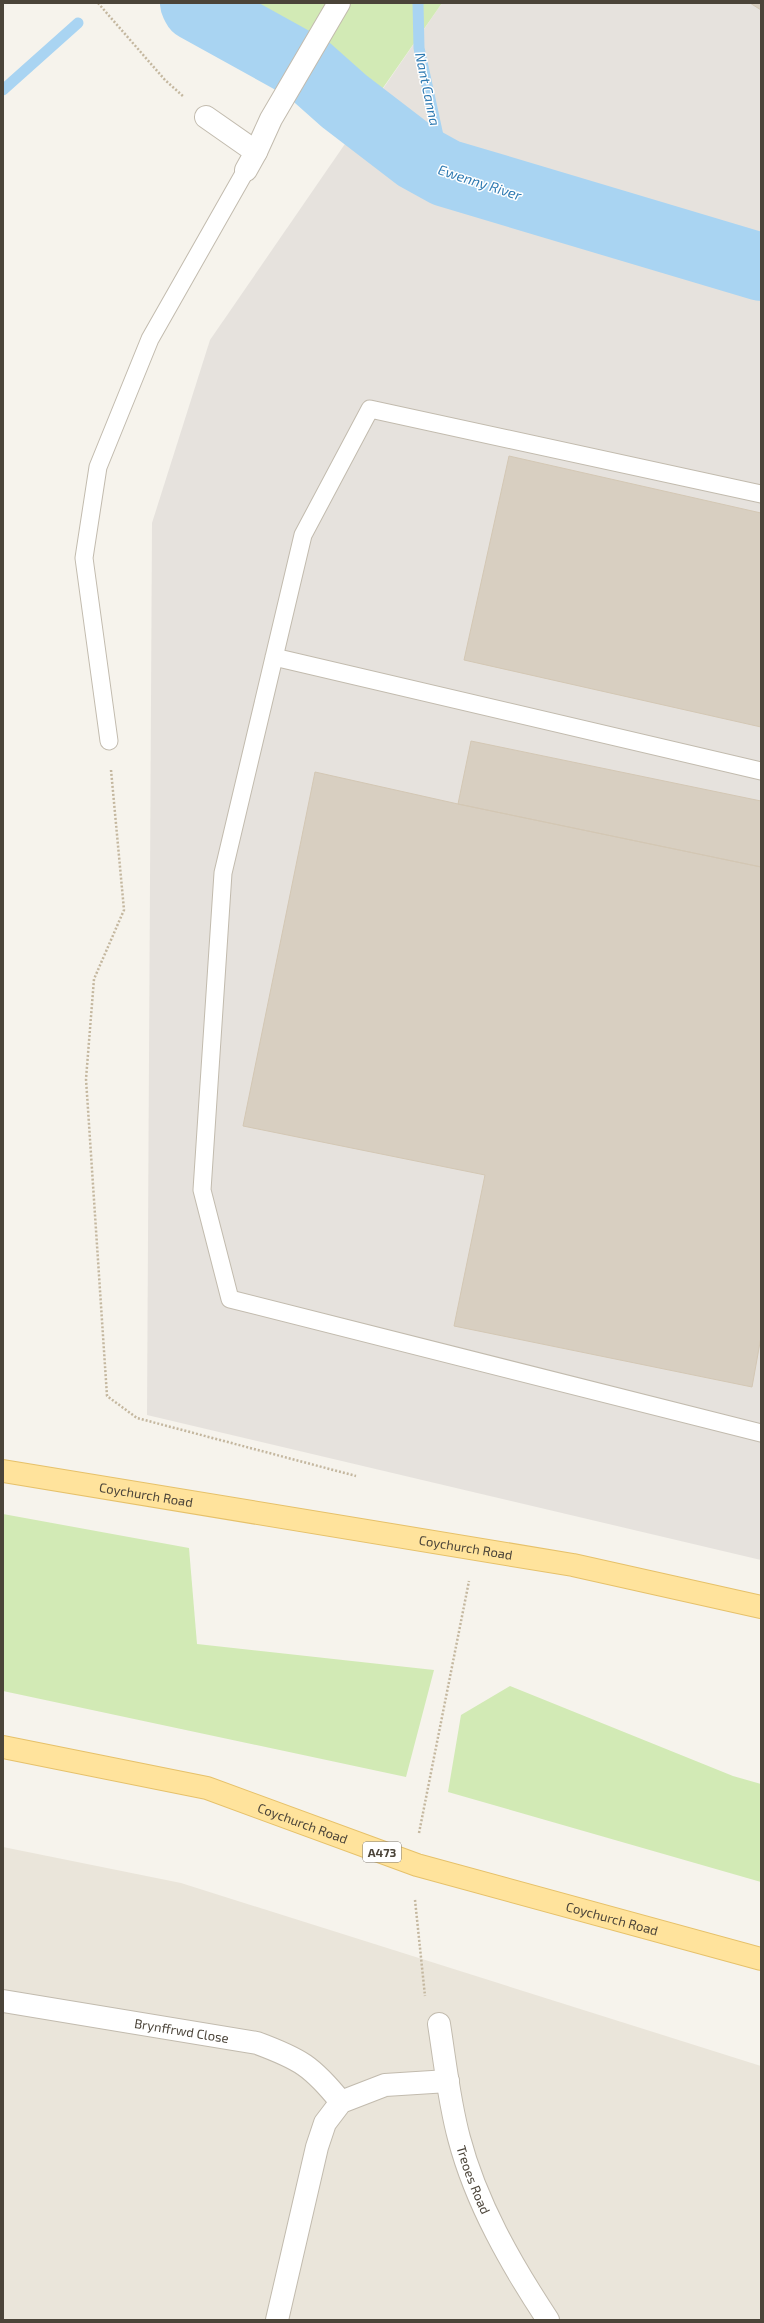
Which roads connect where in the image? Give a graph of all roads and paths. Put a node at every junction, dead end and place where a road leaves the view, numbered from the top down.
1 (98, 3) edge
2 (339, 3) edge
3 (206, 117) joint
4 (251, 161) junction
5 (761, 494) edge
6 (274, 657) junction
7 (108, 741) joint
8 (761, 771) edge
9 (761, 1434) edge
10 (3, 1471) edge
11 (356, 1476) dead end
12 (470, 1577) dead end
13 (761, 1607) edge
14 (3, 1747) edge
15 (418, 1835) dead end
16 (415, 1900) dead end
17 (761, 1959) edge
18 (3, 2001) edge
19 (426, 2004) dead end
20 (439, 2024) dead end
21 (448, 2081) junction
22 (341, 2102) junction
23 (277, 2320) edge
24 (548, 2320) edge

1 - 3 path
2 - 4 street
3 - 4 street
4 - 7 lane
5 - 6 lane
6 - 8 lane
6 - 9 lane
7 - 11 path
10 - 13 main road, Coychurch Road
12 - 15 path
14 - 17 main road, Coychurch Road / A473
16 - 19 path
18 - 22 street, Brynffrwd Close
20 - 21 street, Treoes Road
21 - 22 street
21 - 24 street, Treoes Road
22 - 23 street

